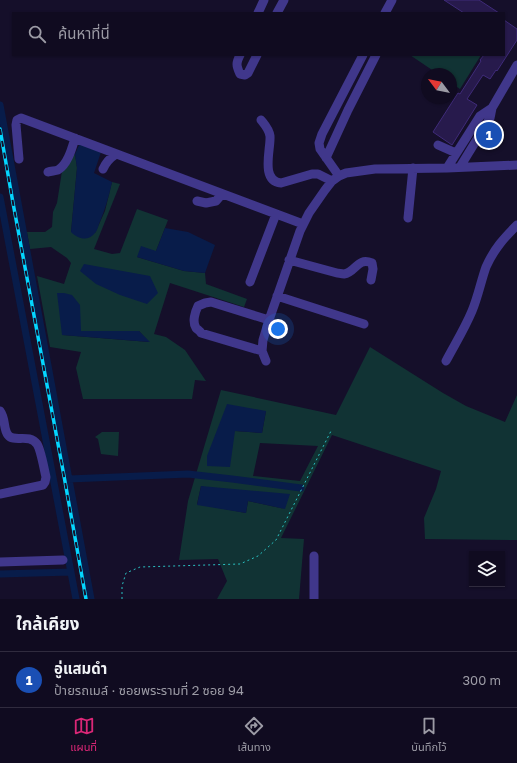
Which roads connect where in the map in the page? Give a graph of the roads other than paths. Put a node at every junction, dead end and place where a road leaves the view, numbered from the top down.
1 (264, 0) edge
2 (284, 0) edge
3 (392, 0) edge
4 (258, 12) edge
5 (278, 12) edge
6 (386, 12) edge
7 (240, 56) edge
8 (256, 56) edge
9 (375, 56) edge
10 (362, 58) edge
11 (517, 65) edge
12 (369, 68) junction
13 (337, 104) junction
14 (492, 108) junction
15 (348, 110) junction
16 (261, 120) dead end
17 (75, 138) junction
18 (438, 144) dead end
19 (456, 153) junction
20 (116, 154) junction
21 (326, 158) junction
22 (19, 160) dead end
23 (517, 165) edge
24 (460, 167) junction
25 (414, 168) junction
26 (447, 168) junction
27 (103, 169) dead end
28 (48, 172) dead end
29 (336, 179) junction
30 (222, 194) junction
31 (197, 201) dead end
32 (276, 214) junction
33 (408, 218) dead end
34 (303, 224) junction
35 (517, 225) edge
36 (289, 260) junction
37 (371, 280) dead end
38 (250, 282) dead end
39 (277, 296) junction
40 (269, 320) junction
41 (364, 324) dead end
42 (262, 352) junction
43 (266, 361) dead end
44 (446, 361) dead end
45 (0, 411) edge
46 (0, 494) edge
47 (314, 556) dead end
48 (63, 560) dead end
49 (0, 562) edge
50 (314, 599) edge

1 - 4 street
2 - 5 street
3 - 6 street
7 - 8 street
9 - 12 street
10 - 12 street
10 - 13 street
11 - 14 street
12 - 15 street
13 - 15 street
13 - 21 street
14 - 19 street
14 - 24 street
15 - 21 street
16 - 29 street
17 - 20 street
17 - 22 street
17 - 28 street
18 - 19 street
19 - 26 street
20 - 27 street
20 - 30 street
21 - 29 street
23 - 24 street
24 - 26 street
25 - 26 street
25 - 29 street
25 - 33 street
29 - 34 street
30 - 31 street
30 - 32 street
32 - 34 street
32 - 38 street
34 - 36 street
35 - 44 street
36 - 37 street
36 - 39 street
39 - 40 street
39 - 41 street
40 - 42 street
40 - 42 street
42 - 43 street
45 - 46 street
47 - 50 street
48 - 49 street

